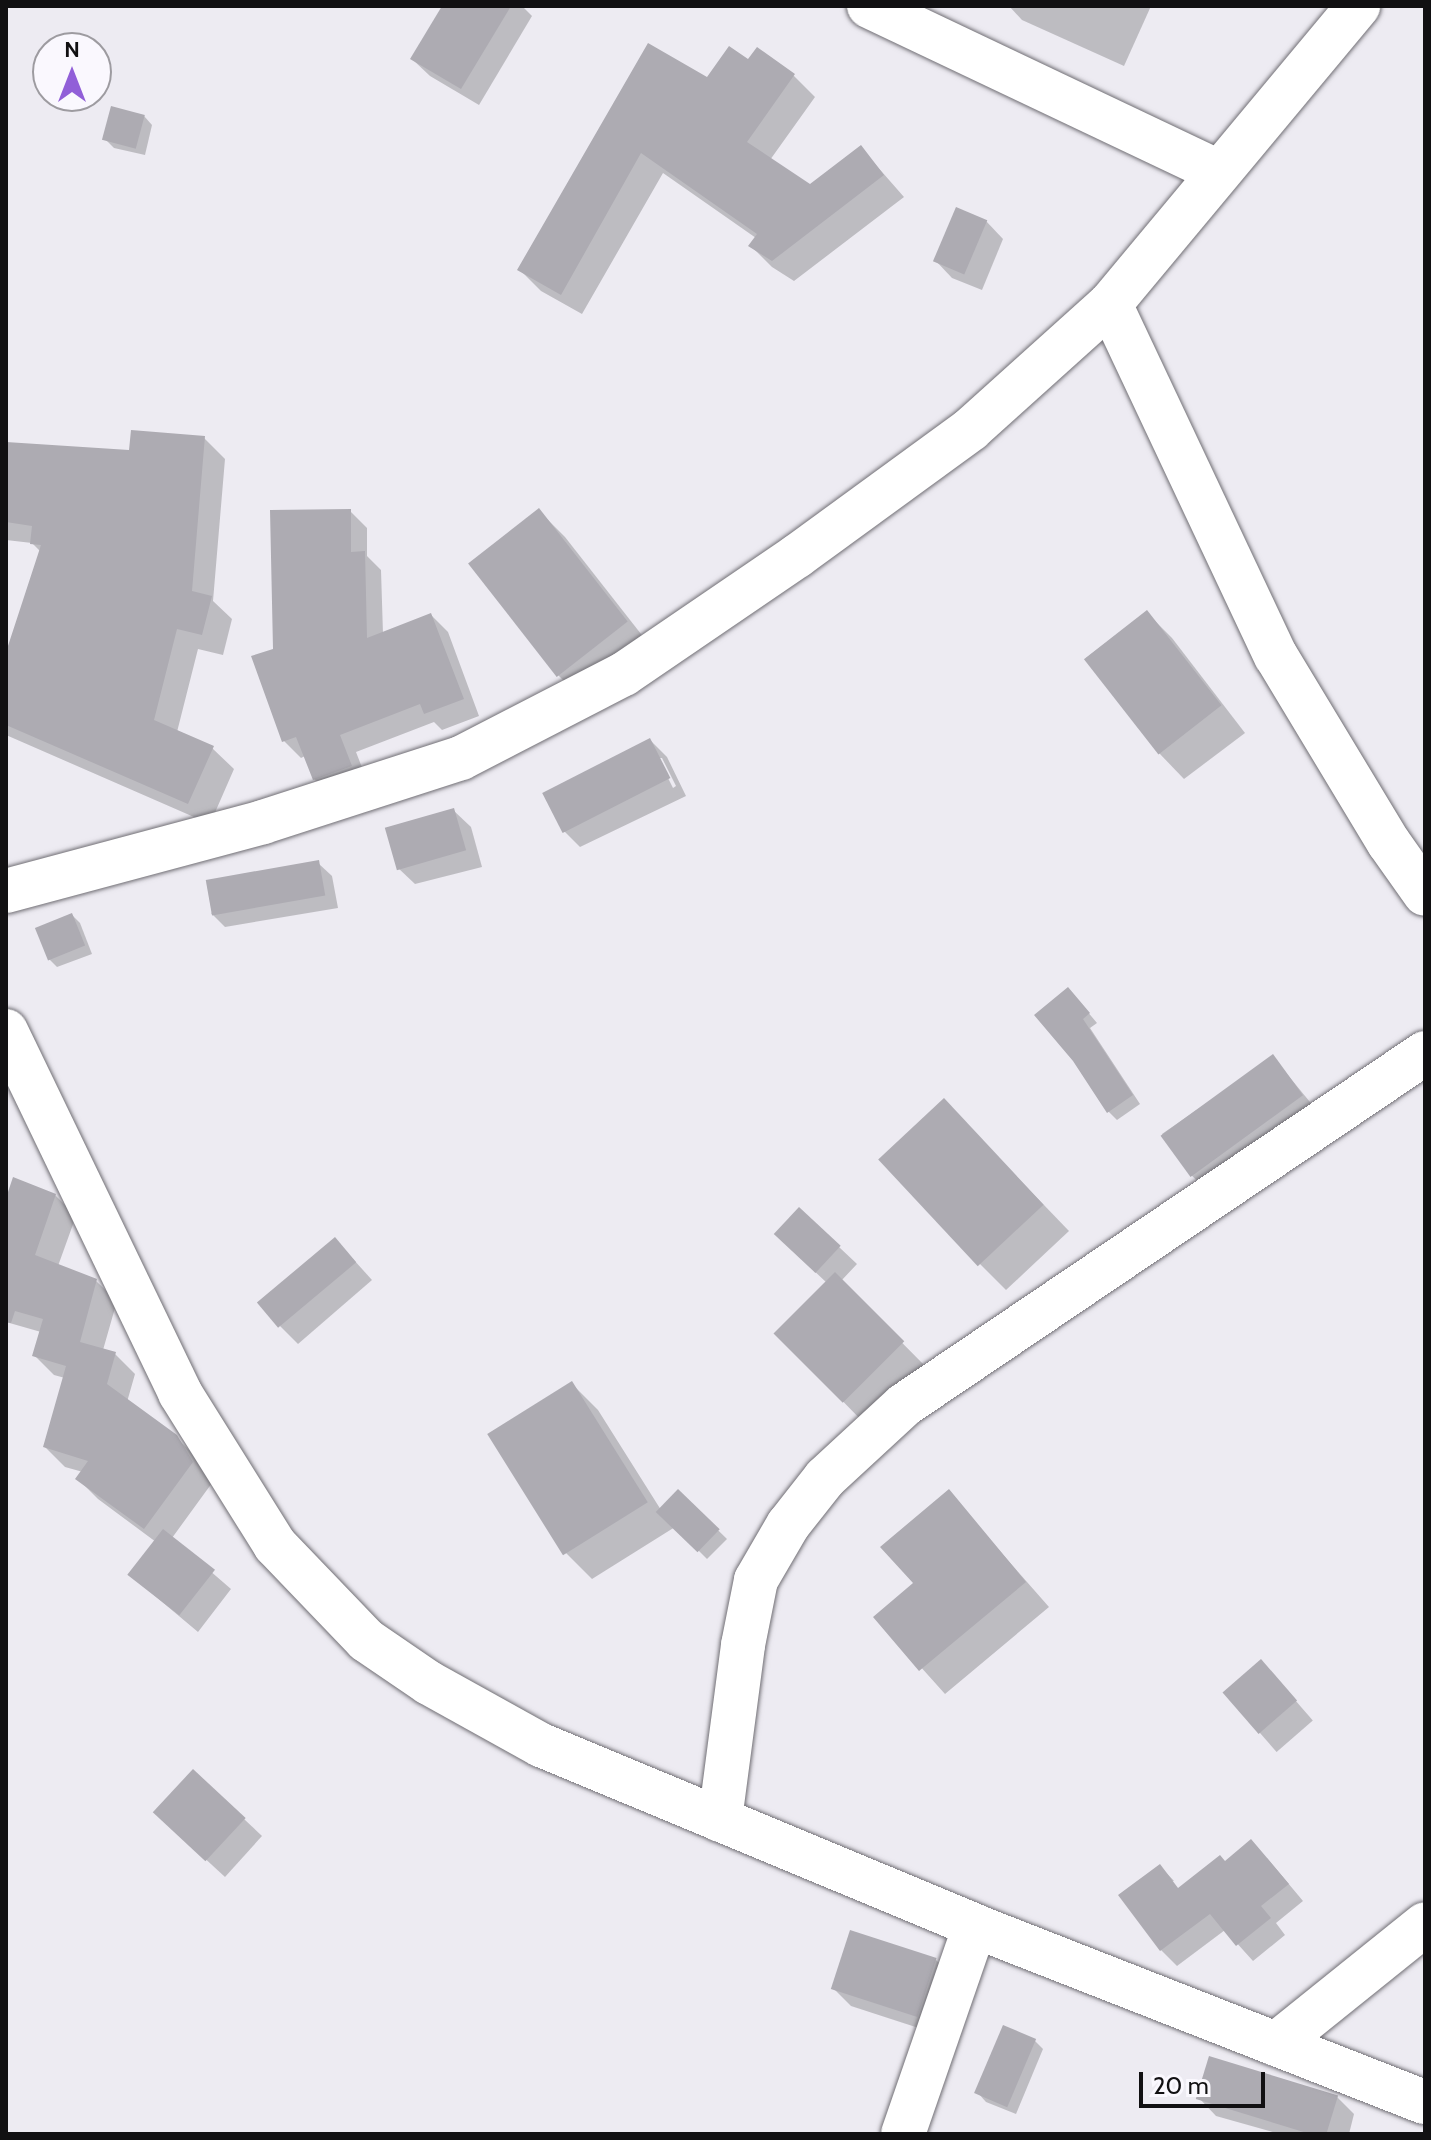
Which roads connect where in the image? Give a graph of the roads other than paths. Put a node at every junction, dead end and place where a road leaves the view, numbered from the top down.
1 (869, 6) edge
2 (1358, 6) edge
3 (1219, 172) junction
4 (1110, 304) junction
5 (6, 891) edge
6 (1425, 894) edge
7 (6, 1031) edge
8 (1425, 1053) edge
9 (720, 1820) junction
10 (1425, 1924) edge
11 (975, 1926) junction
12 (1276, 2044) junction
13 (1425, 2102) edge
14 (903, 2134) edge

1 - 3 street
2 - 3 street
3 - 4 street
4 - 5 street
4 - 6 street
7 - 9 street
8 - 9 street
9 - 11 street
10 - 12 street
11 - 12 street
11 - 14 street
12 - 13 street

